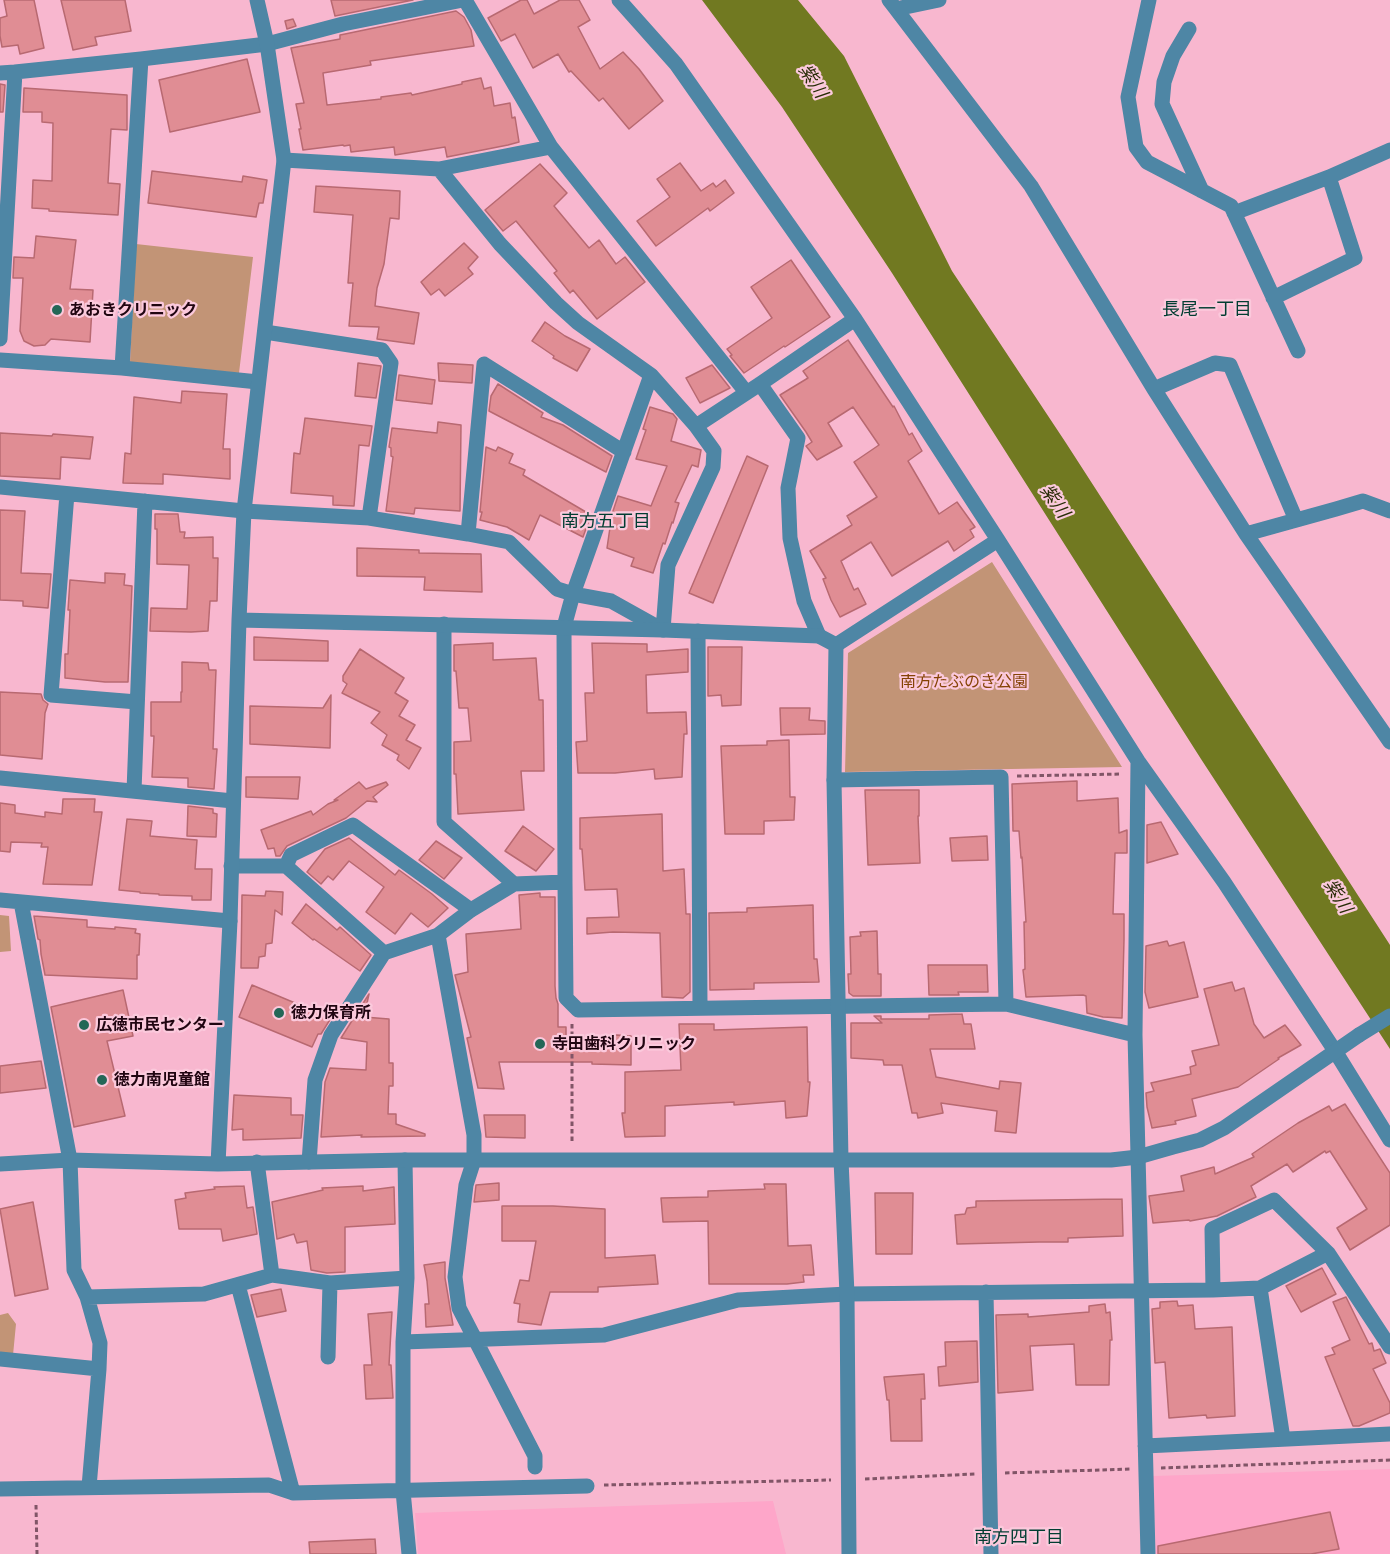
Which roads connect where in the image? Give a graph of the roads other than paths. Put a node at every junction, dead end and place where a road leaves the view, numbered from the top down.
1 (257, 0) edge
2 (464, 0) edge
3 (619, 0) edge
4 (939, 0) edge
5 (1149, 0) edge
6 (892, 5) edge
7 (1189, 29) dead end
8 (267, 44) junction
9 (141, 59) junction
10 (7, 72) edge
11 (551, 147) junction
12 (1390, 150) edge
13 (284, 160) junction
14 (439, 169) junction
15 (1329, 177) junction
16 (1202, 191) junction
17 (1234, 213) junction
18 (1273, 298) junction
19 (855, 319) junction
20 (265, 332) junction
21 (0, 339) edge
22 (1298, 351) dead end
23 (0, 360) edge
24 (122, 368) junction
25 (651, 375) junction
26 (258, 382) junction
27 (760, 384) junction
28 (1154, 389) junction
29 (746, 392) junction
30 (696, 426) junction
31 (624, 452) junction
32 (0, 487) edge
33 (67, 494) junction
34 (145, 501) junction
35 (244, 511) junction
36 (1390, 511) edge
37 (369, 518) junction
38 (1296, 520) junction
39 (468, 534) junction
40 (1246, 534) junction
41 (998, 540) junction
42 (573, 594) junction
43 (239, 620) junction
44 (444, 624) junction
45 (564, 627) junction
46 (663, 630) junction
47 (698, 631) junction
48 (819, 636) junction
49 (836, 645) junction
50 (137, 702) junction
51 (1390, 742) edge
52 (1138, 767) junction
53 (0, 778) edge
54 (834, 780) junction
55 (134, 791) junction
56 (233, 801) junction
57 (231, 866) junction
58 (286, 866) junction
59 (565, 882) junction
60 (514, 884) junction
61 (0, 900) edge
62 (21, 902) junction
63 (471, 910) junction
64 (230, 921) junction
65 (438, 935) junction
66 (384, 953) junction
67 (1006, 1004) junction
68 (700, 1007) junction
69 (838, 1007) junction
70 (1390, 1016) edge
71 (1135, 1035) junction
72 (1335, 1050) junction
73 (1390, 1140) edge
74 (1138, 1157) junction
75 (70, 1160) junction
76 (405, 1160) junction
77 (474, 1160) junction
78 (841, 1160) junction
79 (257, 1162) junction
80 (309, 1162) junction
81 (0, 1164) edge
82 (218, 1164) junction
83 (1328, 1253) junction
84 (272, 1275) junction
85 (407, 1278) junction
86 (330, 1283) junction
87 (238, 1285) junction
88 (1260, 1288) junction
89 (1142, 1290) junction
90 (1213, 1290) junction
91 (986, 1292) junction
92 (847, 1294) junction
93 (87, 1297) junction
94 (474, 1339) junction
95 (403, 1342) junction
96 (1390, 1347) edge
97 (328, 1357) dead end
98 (0, 1359) edge
99 (99, 1369) junction
100 (1390, 1434) edge
101 (1283, 1439) junction
102 (1145, 1446) junction
103 (535, 1467) dead end
104 (587, 1485) road end
105 (89, 1487) junction
106 (0, 1489) edge
107 (403, 1491) junction
108 (293, 1493) junction
109 (409, 1554) edge
110 (849, 1554) edge
111 (991, 1554) edge
112 (1148, 1554) edge

1 - 8 street
2 - 8 street
2 - 11 street
3 - 19 street
4 - 6 street
5 - 16 street
6 - 28 street
7 - 16 street
8 - 9 street
8 - 13 street
9 - 10 street
9 - 24 street
10 - 21 street
11 - 14 street
11 - 29 street
12 - 15 street
13 - 14 street
13 - 20 street
14 - 25 street
15 - 17 street
15 - 18 street
16 - 17 street
17 - 18 street
18 - 22 street
19 - 27 street
19 - 41 street
20 - 26 street
20 - 37 street
23 - 24 street
24 - 26 street
25 - 30 street
25 - 31 street
26 - 35 street
27 - 29 street
27 - 48 street
28 - 38 street
28 - 40 street
29 - 30 street
30 - 46 street
31 - 39 street
31 - 42 street
32 - 33 street
33 - 34 street
33 - 50 street
34 - 35 street
34 - 50 street
35 - 37 street
35 - 43 street
36 - 38 street
37 - 39 street
38 - 40 street
39 - 42 street
40 - 51 street
41 - 49 street
41 - 52 street
42 - 45 street
42 - 46 street
43 - 44 street
43 - 56 street
44 - 45 street
44 - 60 street
45 - 46 street
45 - 59 street
46 - 47 street
47 - 48 street
47 - 68 street
48 - 49 street
49 - 54 street
50 - 55 street
52 - 71 street
52 - 72 street
53 - 55 street
54 - 67 street
54 - 69 street
55 - 56 street
56 - 57 street
57 - 58 street
57 - 64 street
58 - 63 street
58 - 66 street
59 - 60 street
59 - 68 street
60 - 63 street
61 - 62 street
62 - 64 street
62 - 75 street
63 - 65 street
64 - 82 street
65 - 66 street
65 - 77 street
66 - 80 street
67 - 69 street
67 - 71 street
68 - 69 street
69 - 78 street
70 - 72 street
71 - 74 street
72 - 73 street
72 - 74 street
74 - 78 street
74 - 89 street
75 - 81 street
75 - 82 street
75 - 93 street
76 - 77 street
76 - 80 street
76 - 85 street
77 - 78 street
77 - 94 street
78 - 92 street
79 - 80 street
79 - 82 street
79 - 84 street
83 - 88 street
83 - 90 street
83 - 96 street
84 - 86 street
84 - 87 street
85 - 86 street
85 - 95 street
86 - 97 street
87 - 93 street
87 - 108 street
88 - 90 street
88 - 101 street
89 - 90 street
89 - 91 street
89 - 102 street
91 - 92 street
91 - 111 street
92 - 94 street
92 - 110 street
93 - 99 street
94 - 95 street
94 - 103 street
95 - 107 street
98 - 99 street
99 - 105 street
100 - 101 street
101 - 102 street
102 - 112 street
104 - 107 street
105 - 106 street
105 - 108 street
107 - 108 street
107 - 109 street

